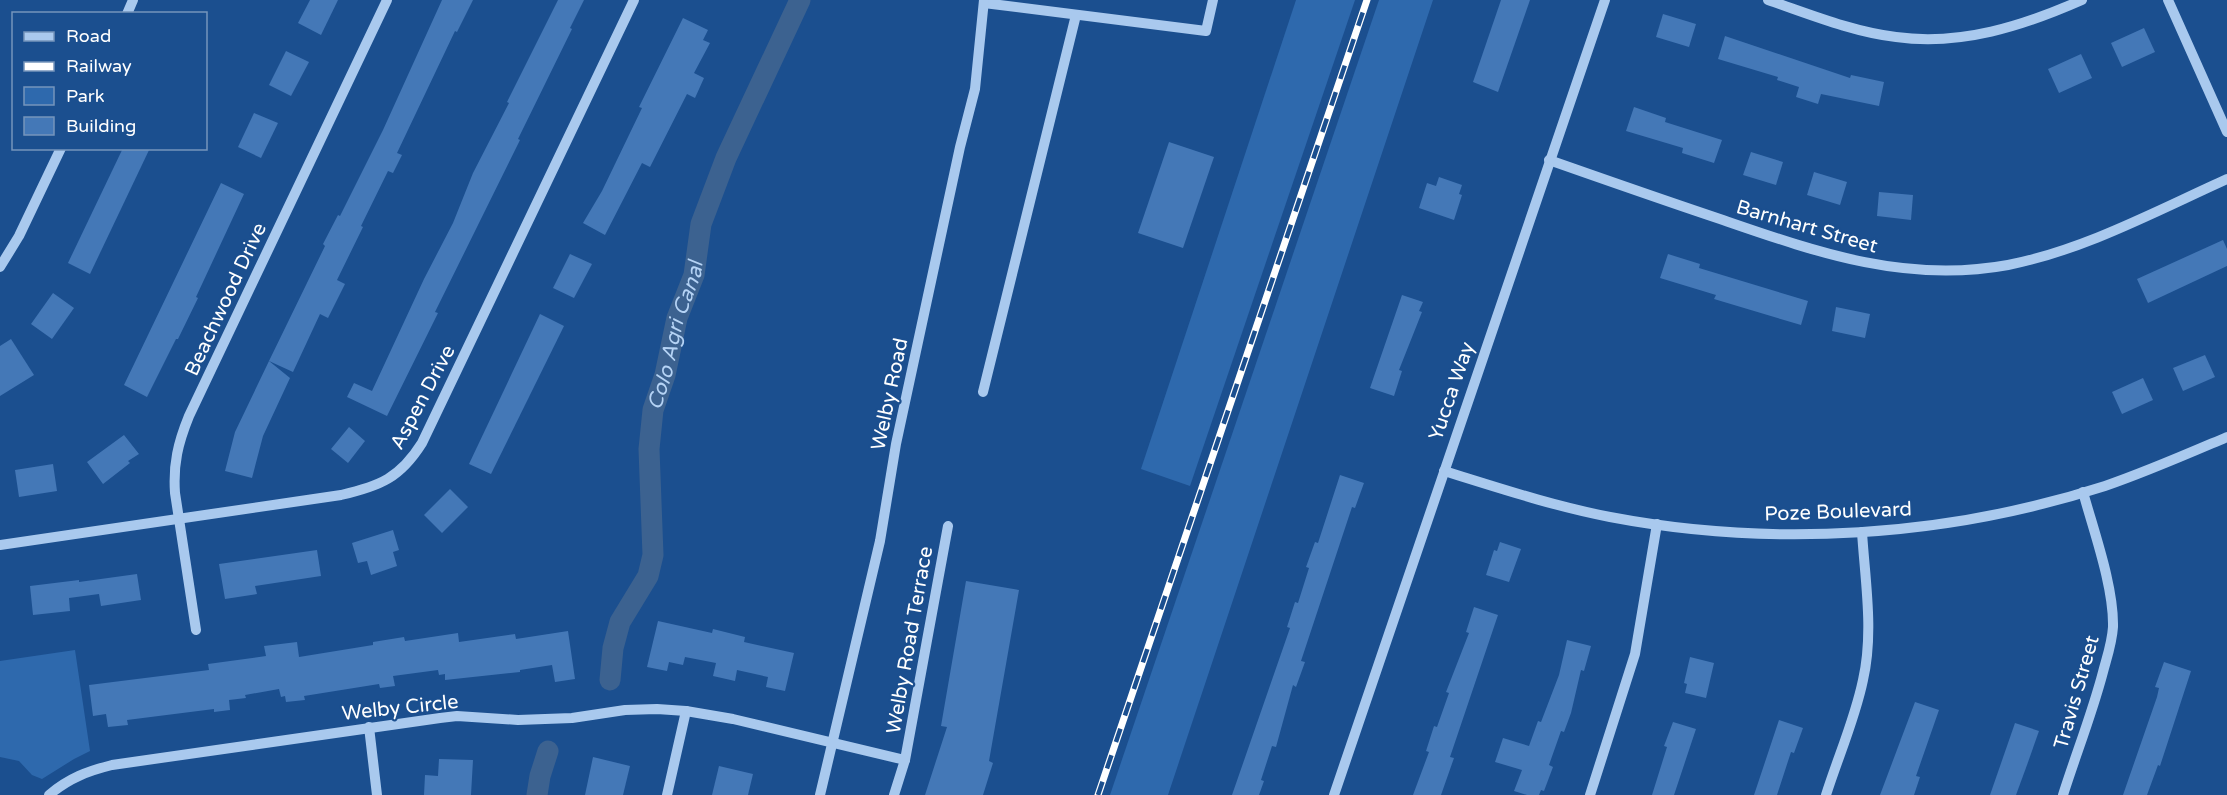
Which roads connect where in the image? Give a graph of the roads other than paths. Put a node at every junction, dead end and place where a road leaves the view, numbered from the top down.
1 (387, 0) edge
2 (634, 0) edge
3 (1213, 0) edge
4 (1605, 0) edge
5 (1768, 0) edge
6 (2082, 0) edge
7 (2168, 0) edge
8 (984, 2) edge
9 (1076, 15) junction
10 (2227, 132) edge
11 (61, 150) edge
12 (1549, 160) junction
13 (2227, 179) edge
14 (0, 267) edge
15 (983, 392) dead end
16 (2227, 437) edge
17 (1444, 471) junction
18 (2083, 492) junction
19 (179, 519) junction
20 (1657, 524) junction
21 (948, 526) dead end
22 (1862, 532) junction
23 (0, 545) edge
24 (196, 630) dead end
25 (686, 711) junction
26 (369, 727) junction
27 (832, 744) junction
28 (905, 760) junction
29 (49, 795) edge
30 (377, 795) edge
31 (667, 795) edge
32 (820, 795) edge
33 (894, 795) edge
34 (1334, 795) edge
35 (1590, 795) edge
36 (1826, 795) edge
37 (2063, 795) edge

1 - 19 street, Beachwood Drive
2 - 19 street, Aspen Drive
3 - 9 street
4 - 12 street, Yucca Way
5 - 6 street
7 - 10 street
8 - 9 street
8 - 27 street, Welby Road
9 - 15 street
11 - 14 street
12 - 13 street, Barnhart Street
12 - 17 street, Yucca Way
16 - 18 street, Poze Boulevard
17 - 20 street, Poze Boulevard
17 - 34 street, Yucca Way
18 - 22 street, Poze Boulevard
18 - 37 street, Travis Street
19 - 23 street, Aspen Drive
19 - 24 street, Beachwood Drive
20 - 22 street, Poze Boulevard
20 - 35 street
21 - 28 street, Welby Road Terrace
22 - 36 street
25 - 26 street, Welby Circle
25 - 27 street, Welby Circle
25 - 31 street
26 - 29 street, Welby Circle
26 - 30 street
27 - 28 street, Welby Road Terrace
27 - 32 street, Welby Road
28 - 33 street, Welby Road Terrace

